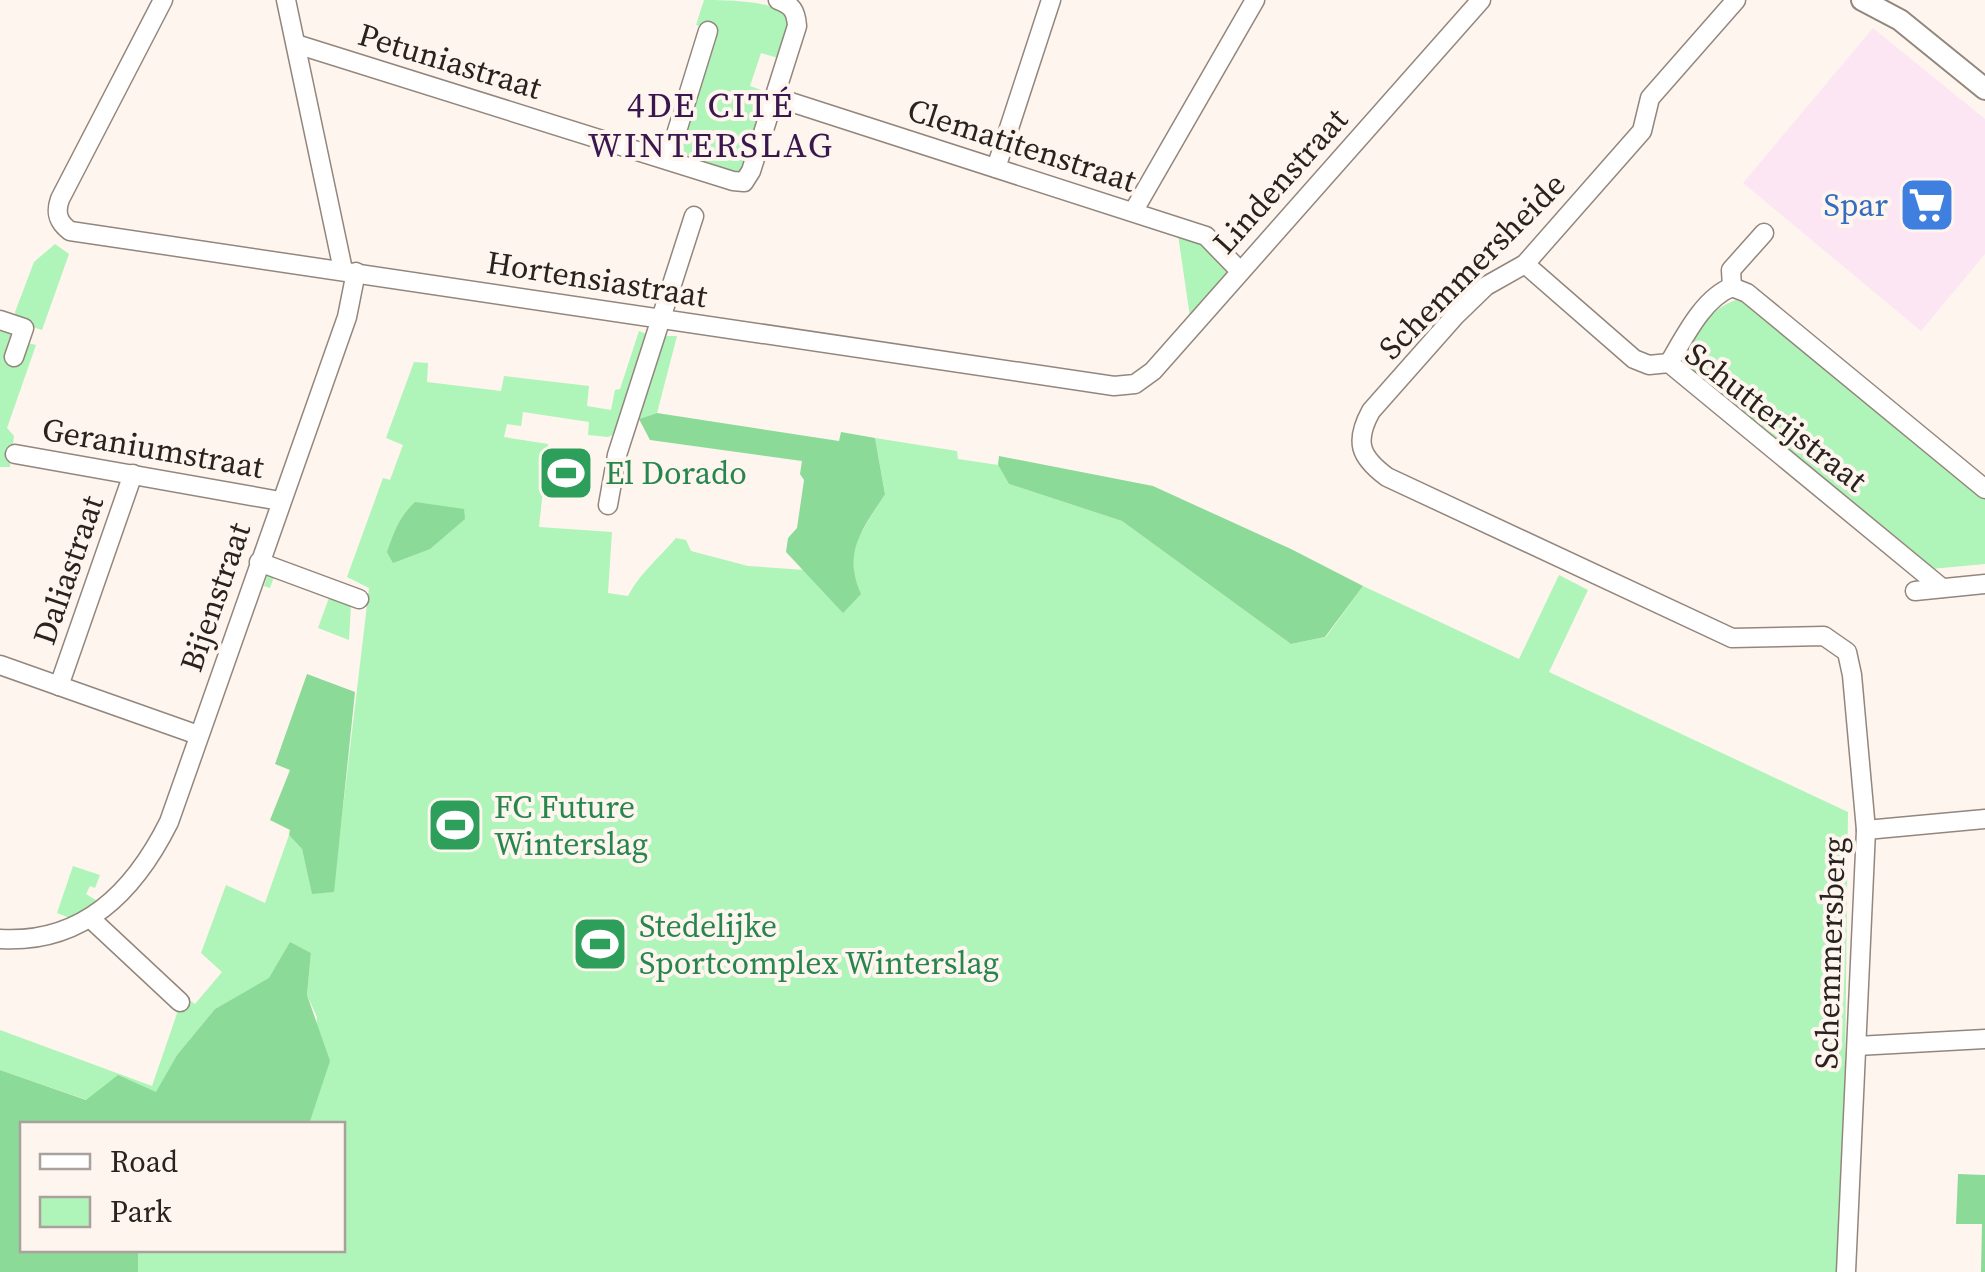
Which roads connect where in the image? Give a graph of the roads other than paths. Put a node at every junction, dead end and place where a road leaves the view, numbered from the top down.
1 (163, 0) edge
2 (286, 0) edge
3 (778, 0) edge
4 (1051, 0) edge
5 (1256, 0) edge
6 (1482, 0) edge
7 (1736, 0) edge
8 (1862, 0) edge
9 (1884, 0) edge
10 (1900, 20) junction
11 (708, 31) dead end
12 (296, 44) junction
13 (1985, 89) edge
14 (775, 96) junction
15 (668, 160) junction
16 (996, 168) junction
17 (1133, 212) junction
18 (694, 216) dead end
19 (1764, 232) dead end
20 (1525, 264) junction
21 (1239, 270) junction
22 (350, 271) junction
23 (1732, 287) junction
24 (662, 319) junction
25 (0, 320) edge
26 (14, 357) dead end
27 (1669, 363) junction
28 (1114, 386) joint
29 (14, 454) dead end
30 (133, 474) junction
31 (1985, 489) edge
32 (280, 501) junction
33 (608, 506) dead end
34 (259, 562) junction
35 (1985, 584) edge
36 (1942, 588) junction
37 (1915, 592) dead end
38 (359, 600) dead end
39 (1836, 641) joint
40 (0, 665) edge
41 (58, 686) junction
42 (198, 735) junction
43 (1985, 820) edge
44 (1866, 830) junction
45 (90, 918) junction
46 (0, 939) edge
47 (180, 1002) dead end
48 (1985, 1039) edge
49 (1857, 1046) junction
50 (1846, 1272) edge

1 - 22 street, Hortensiastraat
2 - 12 street, Bijenstraat
3 - 14 street
4 - 16 street
5 - 17 street
6 - 21 street, Lindenstraat
7 - 20 street, Schemmersheide
8 - 10 street
9 - 10 street
10 - 13 street
11 - 15 street
12 - 15 street, Petuniastraat
12 - 22 street, Bijenstraat
14 - 15 street, Petuniastraat
14 - 16 street, Clematitenstraat
16 - 17 street, Clematitenstraat
17 - 21 street, Clematitenstraat
18 - 24 street, Hortensiastraat
19 - 23 street
20 - 27 street, Schutterijstraat
20 - 39 street, Schemmersheide
21 - 28 street, Lindenstraat
22 - 24 street, Hortensiastraat
22 - 32 street, Bijenstraat
23 - 27 street
23 - 31 street
24 - 28 street, Hortensiastraat
24 - 33 street, Hortensiastraat
25 - 26 street
27 - 36 street, Schutterijstraat
29 - 30 street, Geraniumstraat
30 - 32 street, Geraniumstraat
30 - 41 street, Daliastraat
32 - 34 street, Bijenstraat
34 - 38 street
34 - 42 street, Bijenstraat
35 - 36 street
36 - 37 street
39 - 44 street, Schemmersberg
40 - 41 street
41 - 42 street
42 - 45 street, Bijenstraat
43 - 44 street
44 - 49 street, Schemmersberg
45 - 46 street, Bijenstraat
45 - 47 street
48 - 49 street
49 - 50 street, Schemmersberg

